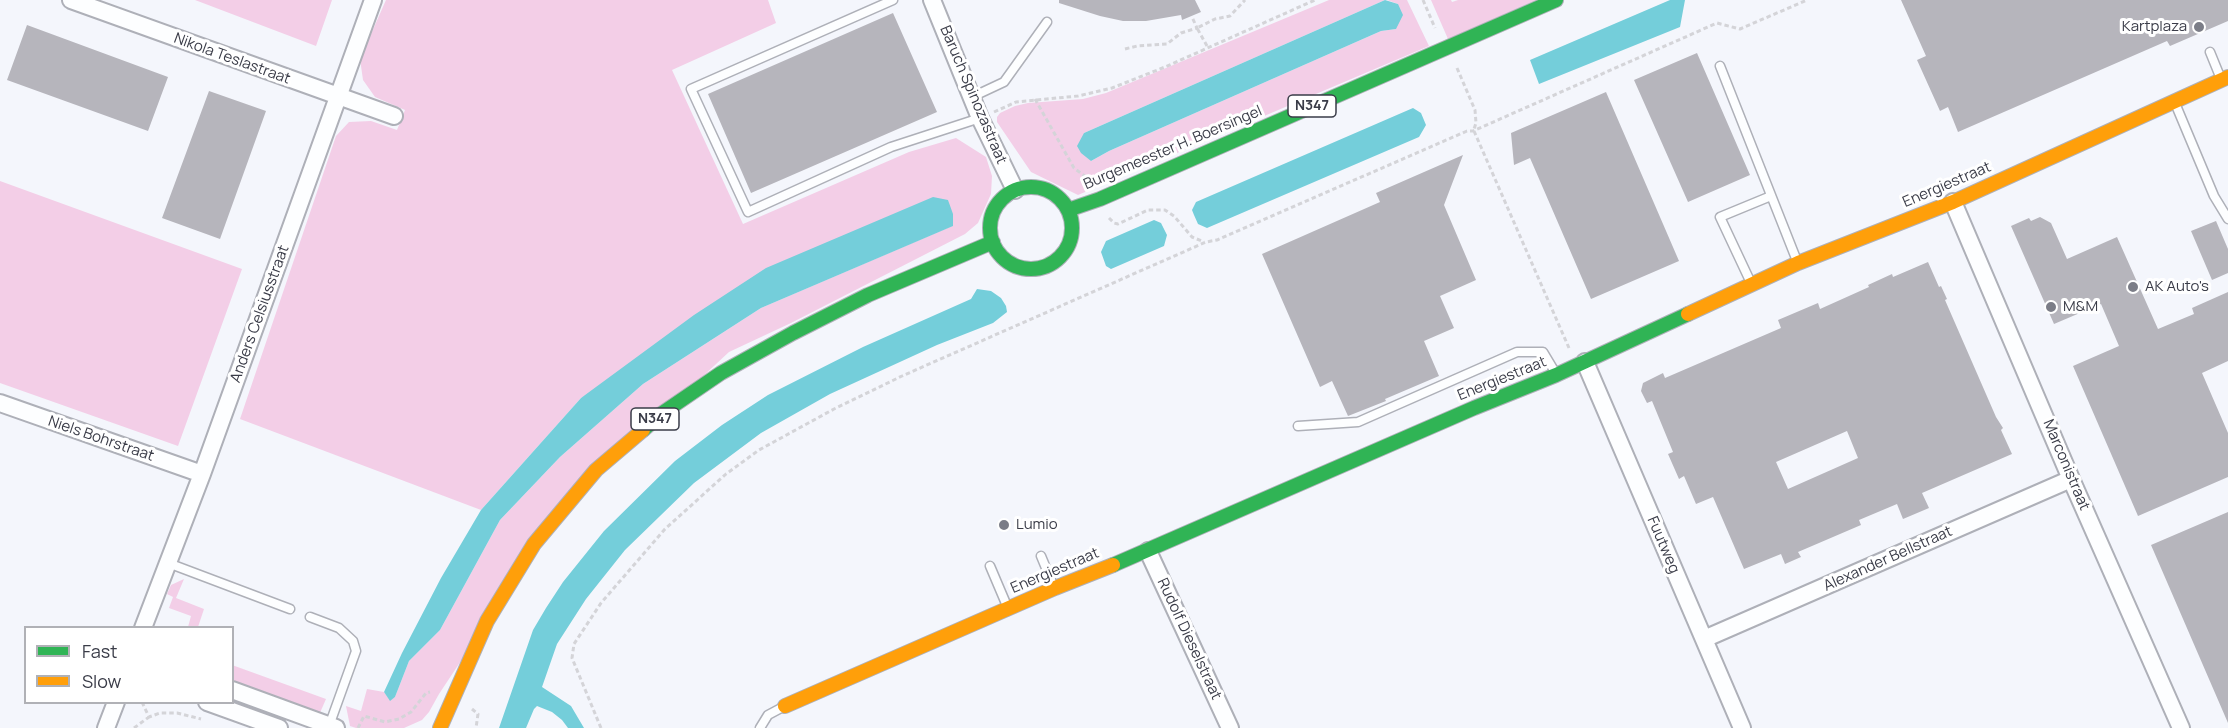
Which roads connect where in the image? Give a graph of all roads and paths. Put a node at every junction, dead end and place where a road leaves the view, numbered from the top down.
1 (72, 0) edge
2 (373, 0) edge
3 (893, 0) edge
4 (932, 0) edge
5 (1245, 0) edge
6 (1315, 0) edge
7 (1424, 0) edge
8 (1556, 0) edge
9 (1807, 0) edge
10 (1192, 17) dead end
11 (1047, 22) dead end
12 (1197, 28) junction
13 (1207, 47) junction
14 (1444, 48) junction
15 (1125, 49) dead end
16 (2210, 52) dead end
17 (1720, 66) dead end
18 (2225, 78) edge
19 (338, 97) junction
20 (972, 97) junction
21 (2173, 100) junction
22 (394, 116) dead end
23 (980, 118) junction
24 (1473, 131) junction
25 (1015, 190) junction
26 (1771, 196) junction
27 (1953, 202) junction
28 (1068, 210) junction
29 (2228, 219) edge
30 (993, 242) junction
31 (1798, 262) junction
32 (1752, 285) junction
33 (1581, 364) junction
34 (1556, 375) junction
35 (0, 403) edge
36 (1298, 426) dead end
37 (202, 474) junction
38 (2071, 479) junction
39 (1148, 551) junction
40 (1041, 556) dead end
41 (168, 564) junction
42 (990, 566) dead end
43 (1055, 588) junction
44 (290, 609) dead end
45 (1008, 609) junction
46 (310, 617) dead end
47 (143, 626) edge
48 (1704, 639) junction
49 (234, 691) edge
50 (115, 704) edge
51 (143, 704) edge
52 (213, 704) edge
53 (785, 706) joint
54 (149, 717) junction
55 (207, 722) dead end
56 (333, 727) edge
57 (106, 728) edge
58 (134, 728) edge
59 (279, 728) edge
60 (440, 728) edge
61 (601, 728) edge
62 (760, 728) edge
63 (1230, 728) edge
64 (1742, 728) edge
65 (2181, 728) edge

1 - 19 street, Nikola Teslastraat
2 - 19 street, Anders Celsiusstraat
3 - 23 lane
4 - 20 street, Baruch Spinozastraat
5 - 12 path
6 - 13 path
7 - 14 path
8 - 14 street, Burgemeester H. Boersingel / N347
9 - 24 path
10 - 12 path
11 - 20 lane
12 - 13 path
12 - 15 path
13 - 23 path
14 - 24 path
14 - 28 street, Burgemeester H. Boersingel / N347
16 - 18 lane
17 - 26 lane
18 - 21 street, Energiestraat
19 - 22 street, Nikola Teslastraat
19 - 37 street, Anders Celsiusstraat
20 - 23 street, Baruch Spinozastraat
21 - 27 street, Energiestraat
21 - 29 lane
23 - 25 street, Baruch Spinozastraat
24 - 33 path
24 - 61 path
25 - 28 street
25 - 30 street
26 - 31 lane
26 - 32 lane
27 - 31 street, Energiestraat
27 - 38 street, Marconistraat
28 - 30 street
30 - 60 street, N347
31 - 32 street, Energiestraat
32 - 33 street, Energiestraat
33 - 34 street, Energiestraat
33 - 48 street, Fuutweg
34 - 36 lane
34 - 39 street, Energiestraat
35 - 37 street, Niels Bohrstraat
37 - 41 street, Anders Celsiusstraat
38 - 48 street, Alexander Bellstraat
38 - 65 street, Marconistraat
39 - 43 street, Energiestraat
39 - 63 street, Rudolf Dieselstraat
40 - 43 lane
41 - 44 lane
41 - 47 street, Anders Celsiusstraat
42 - 45 lane
43 - 45 street, Energiestraat
45 - 53 street, Energiestraat
46 - 56 lane
48 - 64 street, Fuutweg
49 - 56 street
50 - 57 street
51 - 54 path
52 - 59 street
53 - 62 lane
54 - 55 path
54 - 58 path

